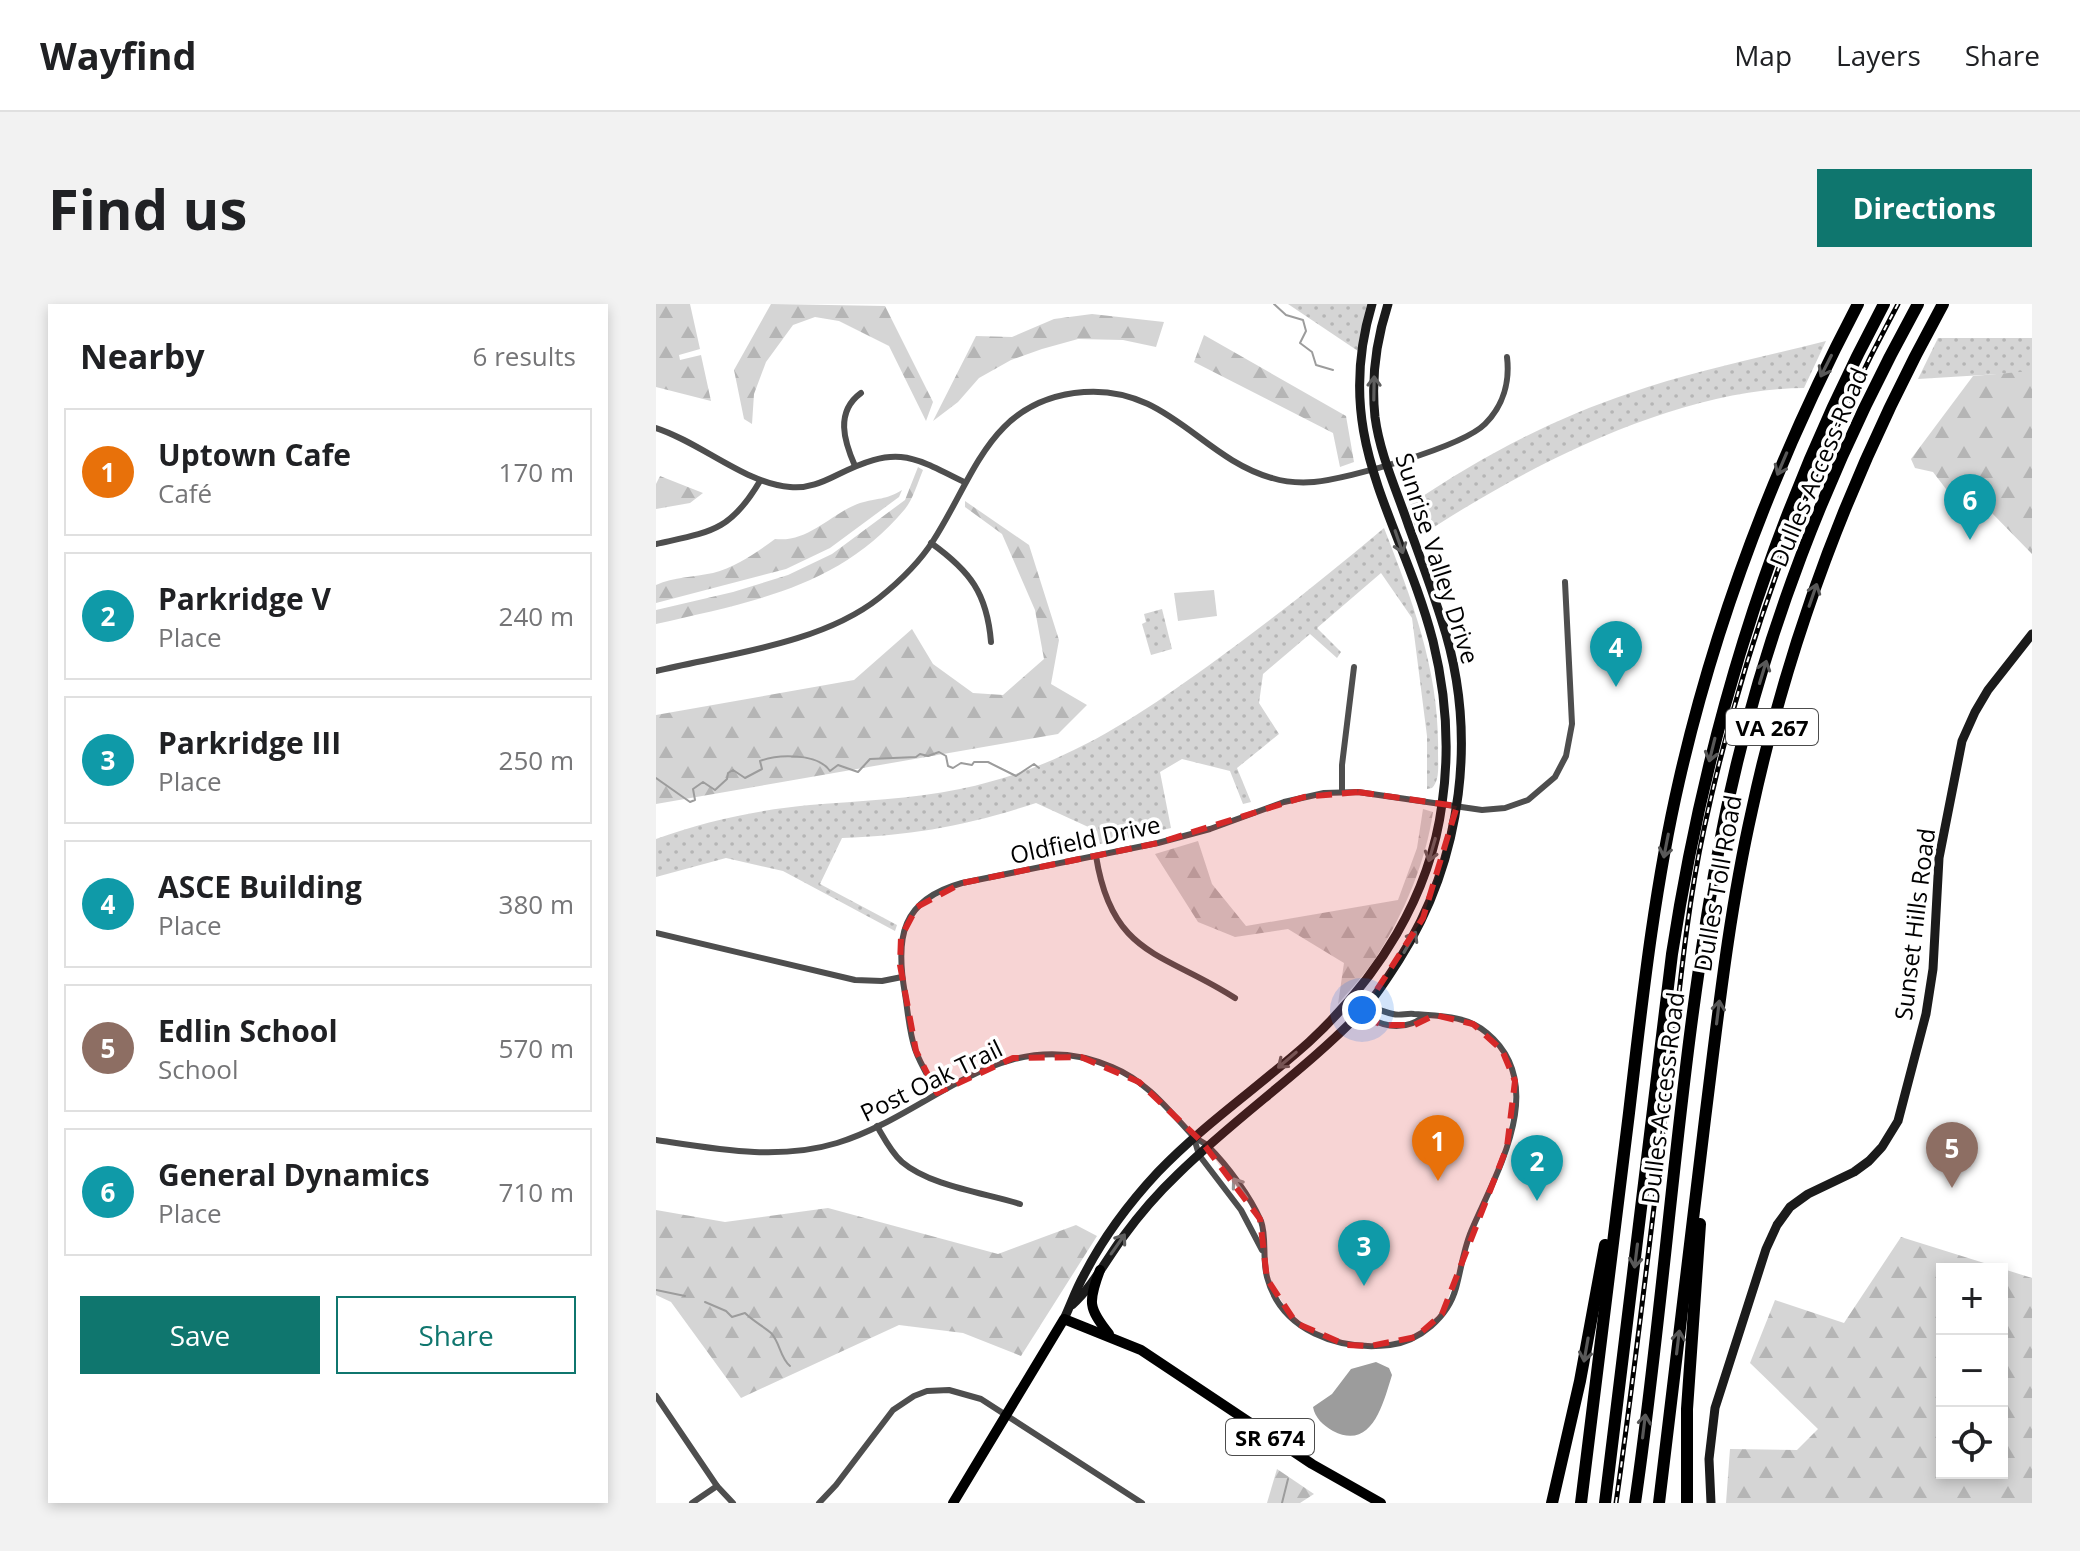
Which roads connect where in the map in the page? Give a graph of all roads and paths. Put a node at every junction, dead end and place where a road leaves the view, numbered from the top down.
1 (1372, 304) edge
2 (1388, 304) edge
3 (1858, 304) edge
4 (1884, 304) edge
5 (1918, 304) edge
6 (1943, 304) edge
7 (1507, 357) dead end
8 (861, 393) dead end
9 (656, 428) edge
10 (1387, 464) junction
11 (855, 466) junction
12 (1371, 469) junction
13 (760, 481) junction
14 (964, 482) junction
15 (931, 543) junction
16 (656, 544) edge
17 (1565, 582) dead end
18 (2032, 634) edge
19 (991, 642) dead end
20 (1354, 667) dead end
21 (656, 671) edge
22 (1342, 792) junction
23 (1442, 804) junction
24 (1457, 806) junction
25 (1096, 856) junction
26 (656, 933) edge
27 (902, 977) junction
28 (1354, 996) junction
29 (1235, 998) dead end
30 (1367, 1007) junction
31 (1423, 1017) junction
32 (1709, 1089) junction
33 (937, 1093) junction
34 (1629, 1108) junction
35 (877, 1126) junction
36 (1194, 1138) junction
37 (656, 1140) edge
38 (1208, 1147) junction
39 (1199, 1155) junction
40 (1020, 1204) dead end
41 (1262, 1250) junction
42 (1100, 1270) junction
43 (1071, 1306) junction
44 (1064, 1319) junction
45 (1111, 1336) junction
46 (656, 1396) edge
47 (1006, 1415) junction
48 (717, 1486) junction
49 (1138, 1502) edge
50 (692, 1503) edge
51 (733, 1503) edge
52 (819, 1503) edge
53 (953, 1503) edge
54 (1381, 1503) edge
55 (1552, 1503) edge
56 (1581, 1503) edge
57 (1605, 1503) edge
58 (1635, 1503) edge
59 (1659, 1503) edge
60 (1687, 1503) edge
61 (1711, 1503) edge

1 - 12 main road, Sunrise Valley Drive
10 -> 2 main road, Sunrise Valley Drive
3 -> 34 highway, VA 267
4 -> 57 highway, Dulles Access Road
58 -> 5 highway, Dulles Access Road
32 -> 6 highway, Dulles Toll Road / VA 267
7 - 10 street
8 - 11 street
9 - 13 street
10 - 12 street
10 - 24 main road, Sunrise Valley Drive
11 - 13 street
11 - 14 street
12 - 14 street
12 -> 23 main road, Sunrise Valley Drive
13 - 16 street
14 - 15 street
15 - 19 street
15 - 21 street
17 - 24 street, Oldfield Drive
18 - 61 main road, Sunset Hills Road
20 - 22 street
22 - 23 street, Oldfield Drive
22 - 25 street, Oldfield Drive
23 - 24 street, Oldfield Drive
23 -> 28 main road, Sunrise Valley Drive
30 -> 24 main road, Sunrise Valley Drive
25 - 27 street, Oldfield Drive
25 - 29 street
26 - 27 street
27 - 33 street, Oldfield Drive
28 - 30 street
28 -> 36 main road, Sunrise Valley Drive
30 - 31 street
30 - 31 street
30 - 38 main road, Sunrise Valley Drive
31 - 41 street
59 -> 32 highway, Dulles Toll Road / VA 267
32 - 60 highway
33 - 35 street, Post Oak Trail
33 - 36 street, Post Oak Trail
34 -> 55 highway
34 - 56 highway, VA 267
35 - 37 street, Post Oak Trail
35 - 40 street
36 - 38 street
36 - 39 street
36 - 43 main road, Sunrise Valley Drive
38 - 39 main road, Sunrise Valley Drive
41 -> 38 street
39 - 41 street
42 -> 39 main road, Sunrise Valley Drive
42 - 43 main road, Sunrise Valley Drive
42 - 45 main road
43 - 44 main road, Sunrise Valley Drive
44 - 45 main road, SR 674
44 - 47 main road
45 - 54 main road, SR 674
46 - 48 street
47 - 49 street
47 - 52 street
47 - 53 main road
48 - 50 street
48 - 51 street

